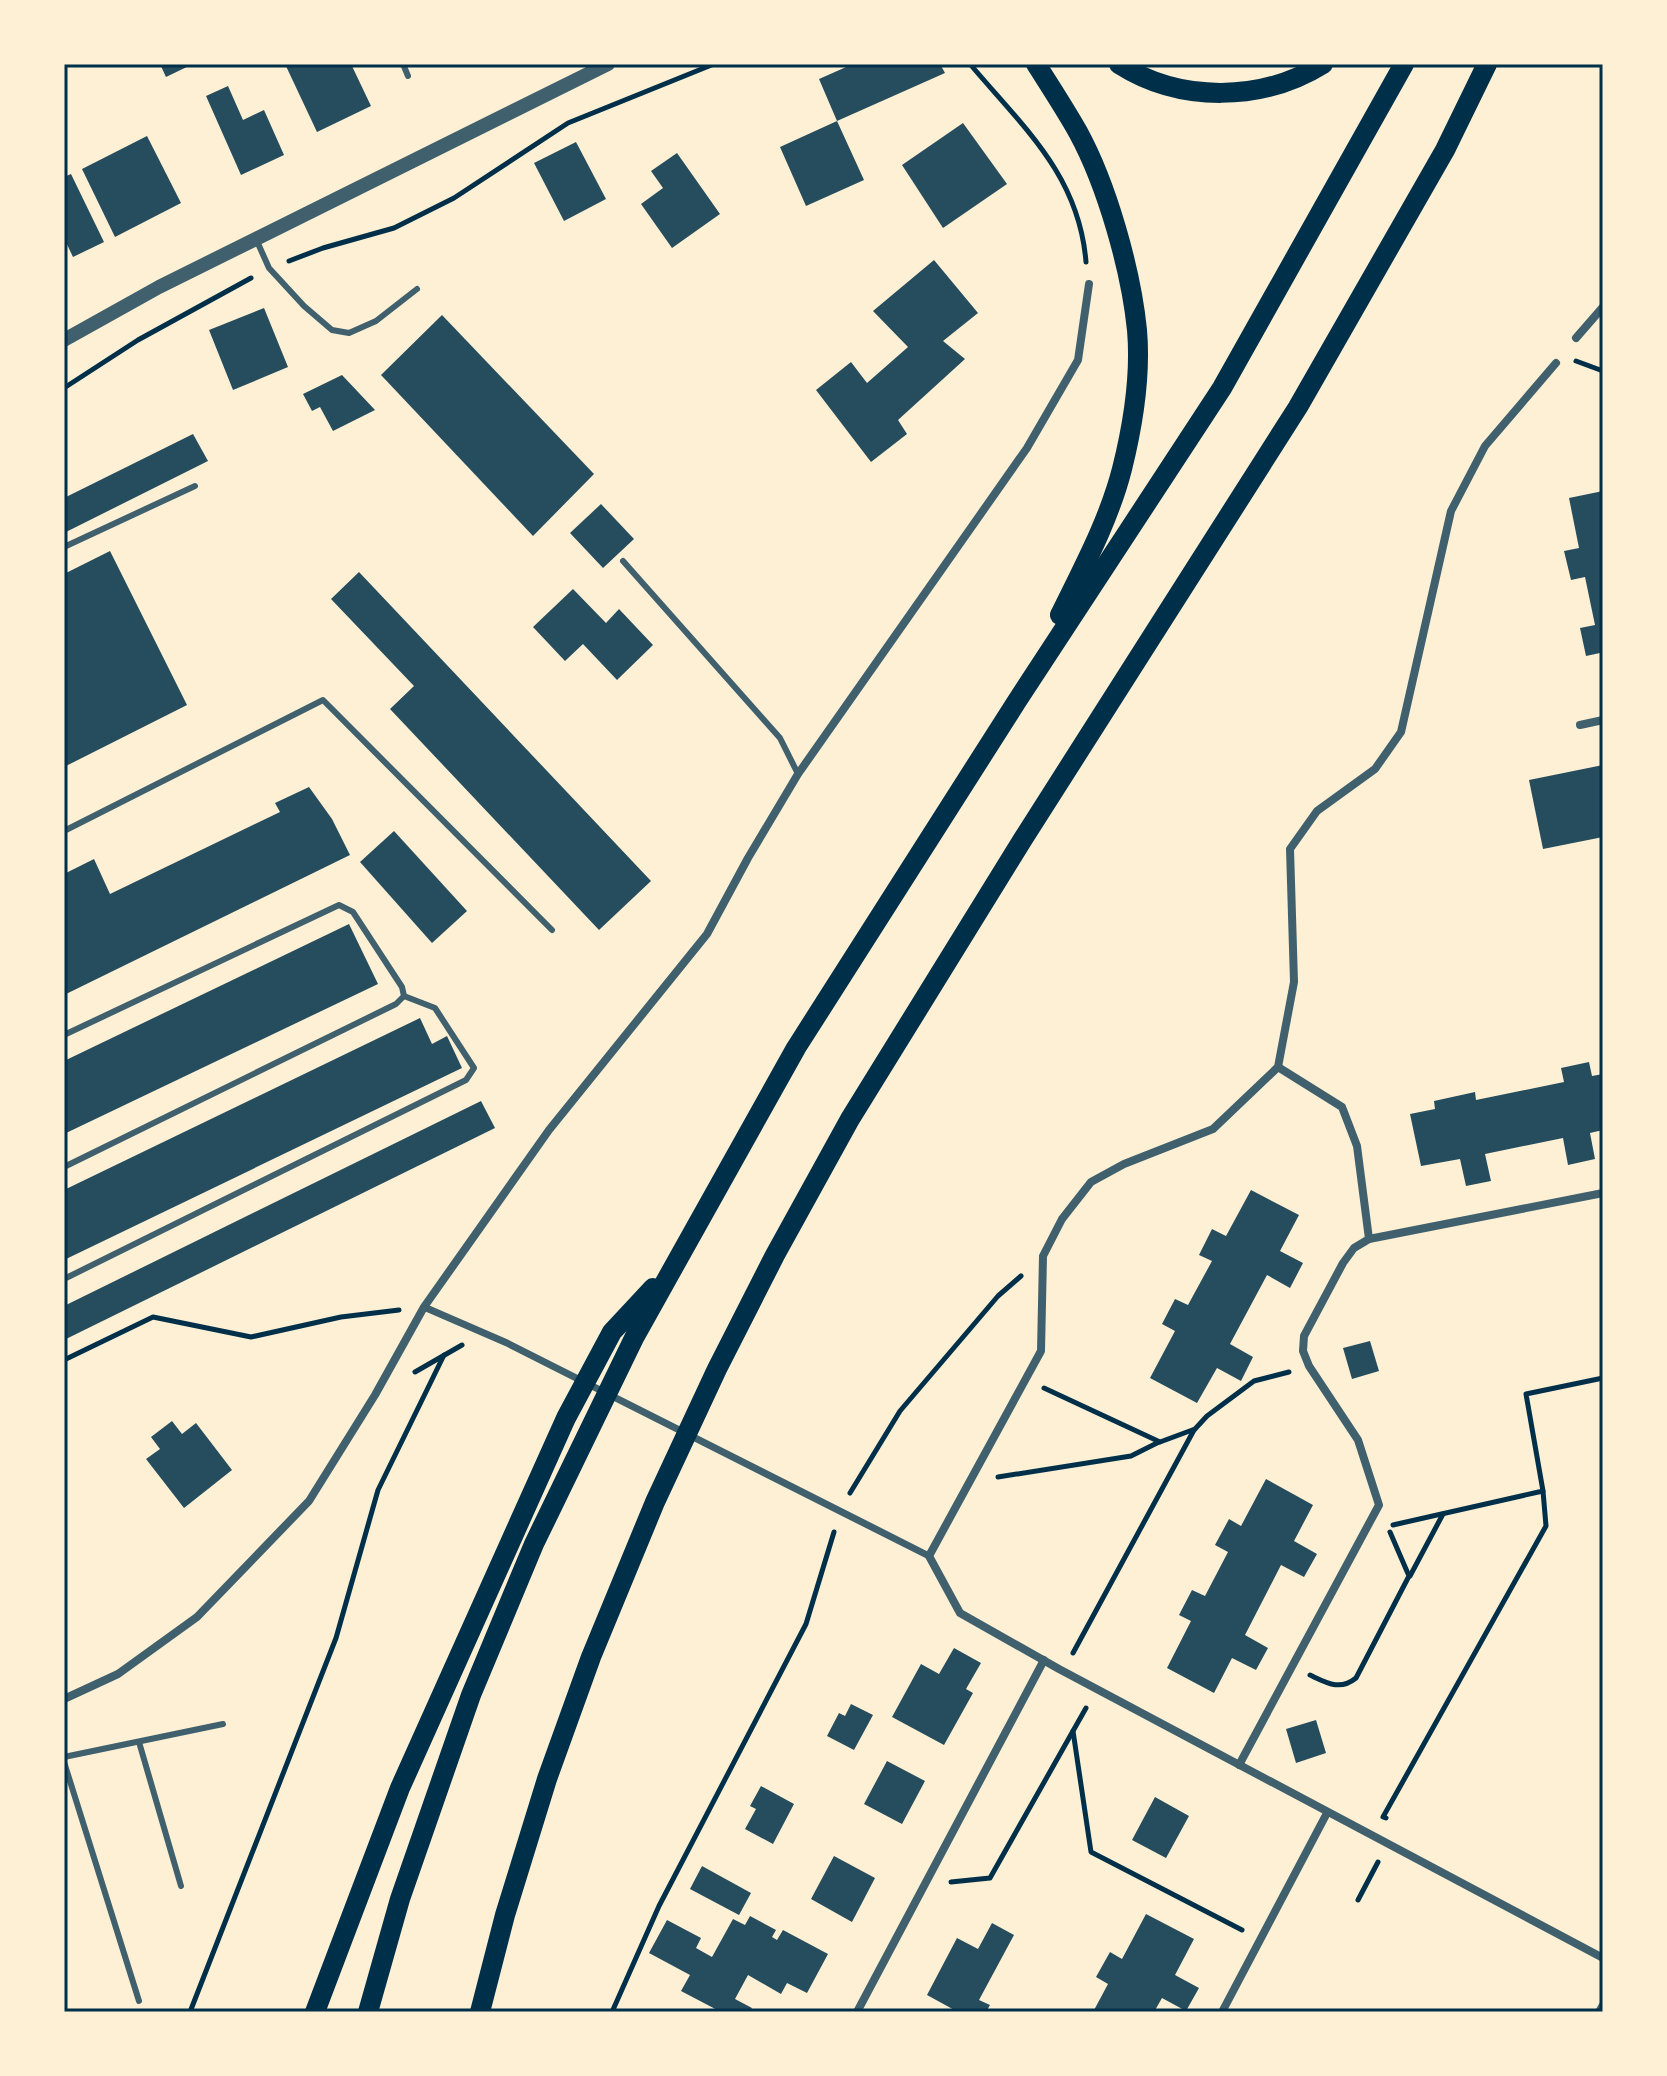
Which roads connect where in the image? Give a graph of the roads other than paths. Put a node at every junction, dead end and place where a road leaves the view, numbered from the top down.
1 (403, 64) edge
2 (608, 64) edge
3 (1036, 64) edge
4 (1119, 64) edge
5 (1323, 64) edge
6 (1404, 64) edge
7 (1487, 64) edge
8 (408, 76) dead end
9 (256, 239) junction
10 (1089, 284) road end
11 (417, 289) dead end
12 (1603, 307) edge
13 (1576, 338) dead end
14 (64, 340) edge
15 (1556, 363) dead end
16 (195, 486) dead end
17 (64, 547) edge
18 (623, 561) dead end
19 (1017, 701) junction
20 (1603, 720) edge
21 (1580, 725) dead end
22 (798, 774) junction
23 (64, 831) edge
24 (552, 930) dead end
25 (404, 996) junction
26 (64, 1035) edge
27 (1278, 1067) junction
28 (64, 1167) edge
29 (1603, 1193) edge
30 (1369, 1239) junction
31 (674, 1264) junction
32 (64, 1279) edge
33 (424, 1307) junction
34 (929, 1556) junction
35 (1044, 1660) junction
36 (64, 1699) edge
37 (223, 1724) dead end
38 (139, 1742) junction
39 (64, 1760) edge
40 (1239, 1765) junction
41 (1327, 1813) junction
42 (181, 1886) dead end
43 (1603, 1958) edge
44 (139, 2001) dead end
45 (1603, 2005) edge
46 (315, 2012) edge
47 (368, 2012) edge
48 (480, 2012) edge
49 (857, 2012) edge
50 (1222, 2012) edge
51 (1599, 2012) edge

1 - 8 lane
2 - 9 street
3 - 19 main road
4 - 5 main road
6 - 19 main road
7 - 48 main road
9 - 11 lane
9 - 14 street
10 - 22 street
12 - 13 street
15 - 27 street
16 - 17 lane
18 - 22 lane
19 - 31 main road
20 - 21 street
22 - 33 street
23 - 24 lane
25 - 26 lane
25 - 28 lane
25 - 32 lane
27 - 30 street
27 - 34 street
29 - 30 street
30 - 40 street
31 - 46 main road
31 - 47 main road
33 - 34 street
33 - 36 street
34 - 35 street
35 - 40 street
35 - 49 street
37 - 38 lane
38 - 39 lane
38 - 42 lane
39 - 44 lane
40 - 41 street
41 - 43 street
41 - 50 street
45 - 51 street

